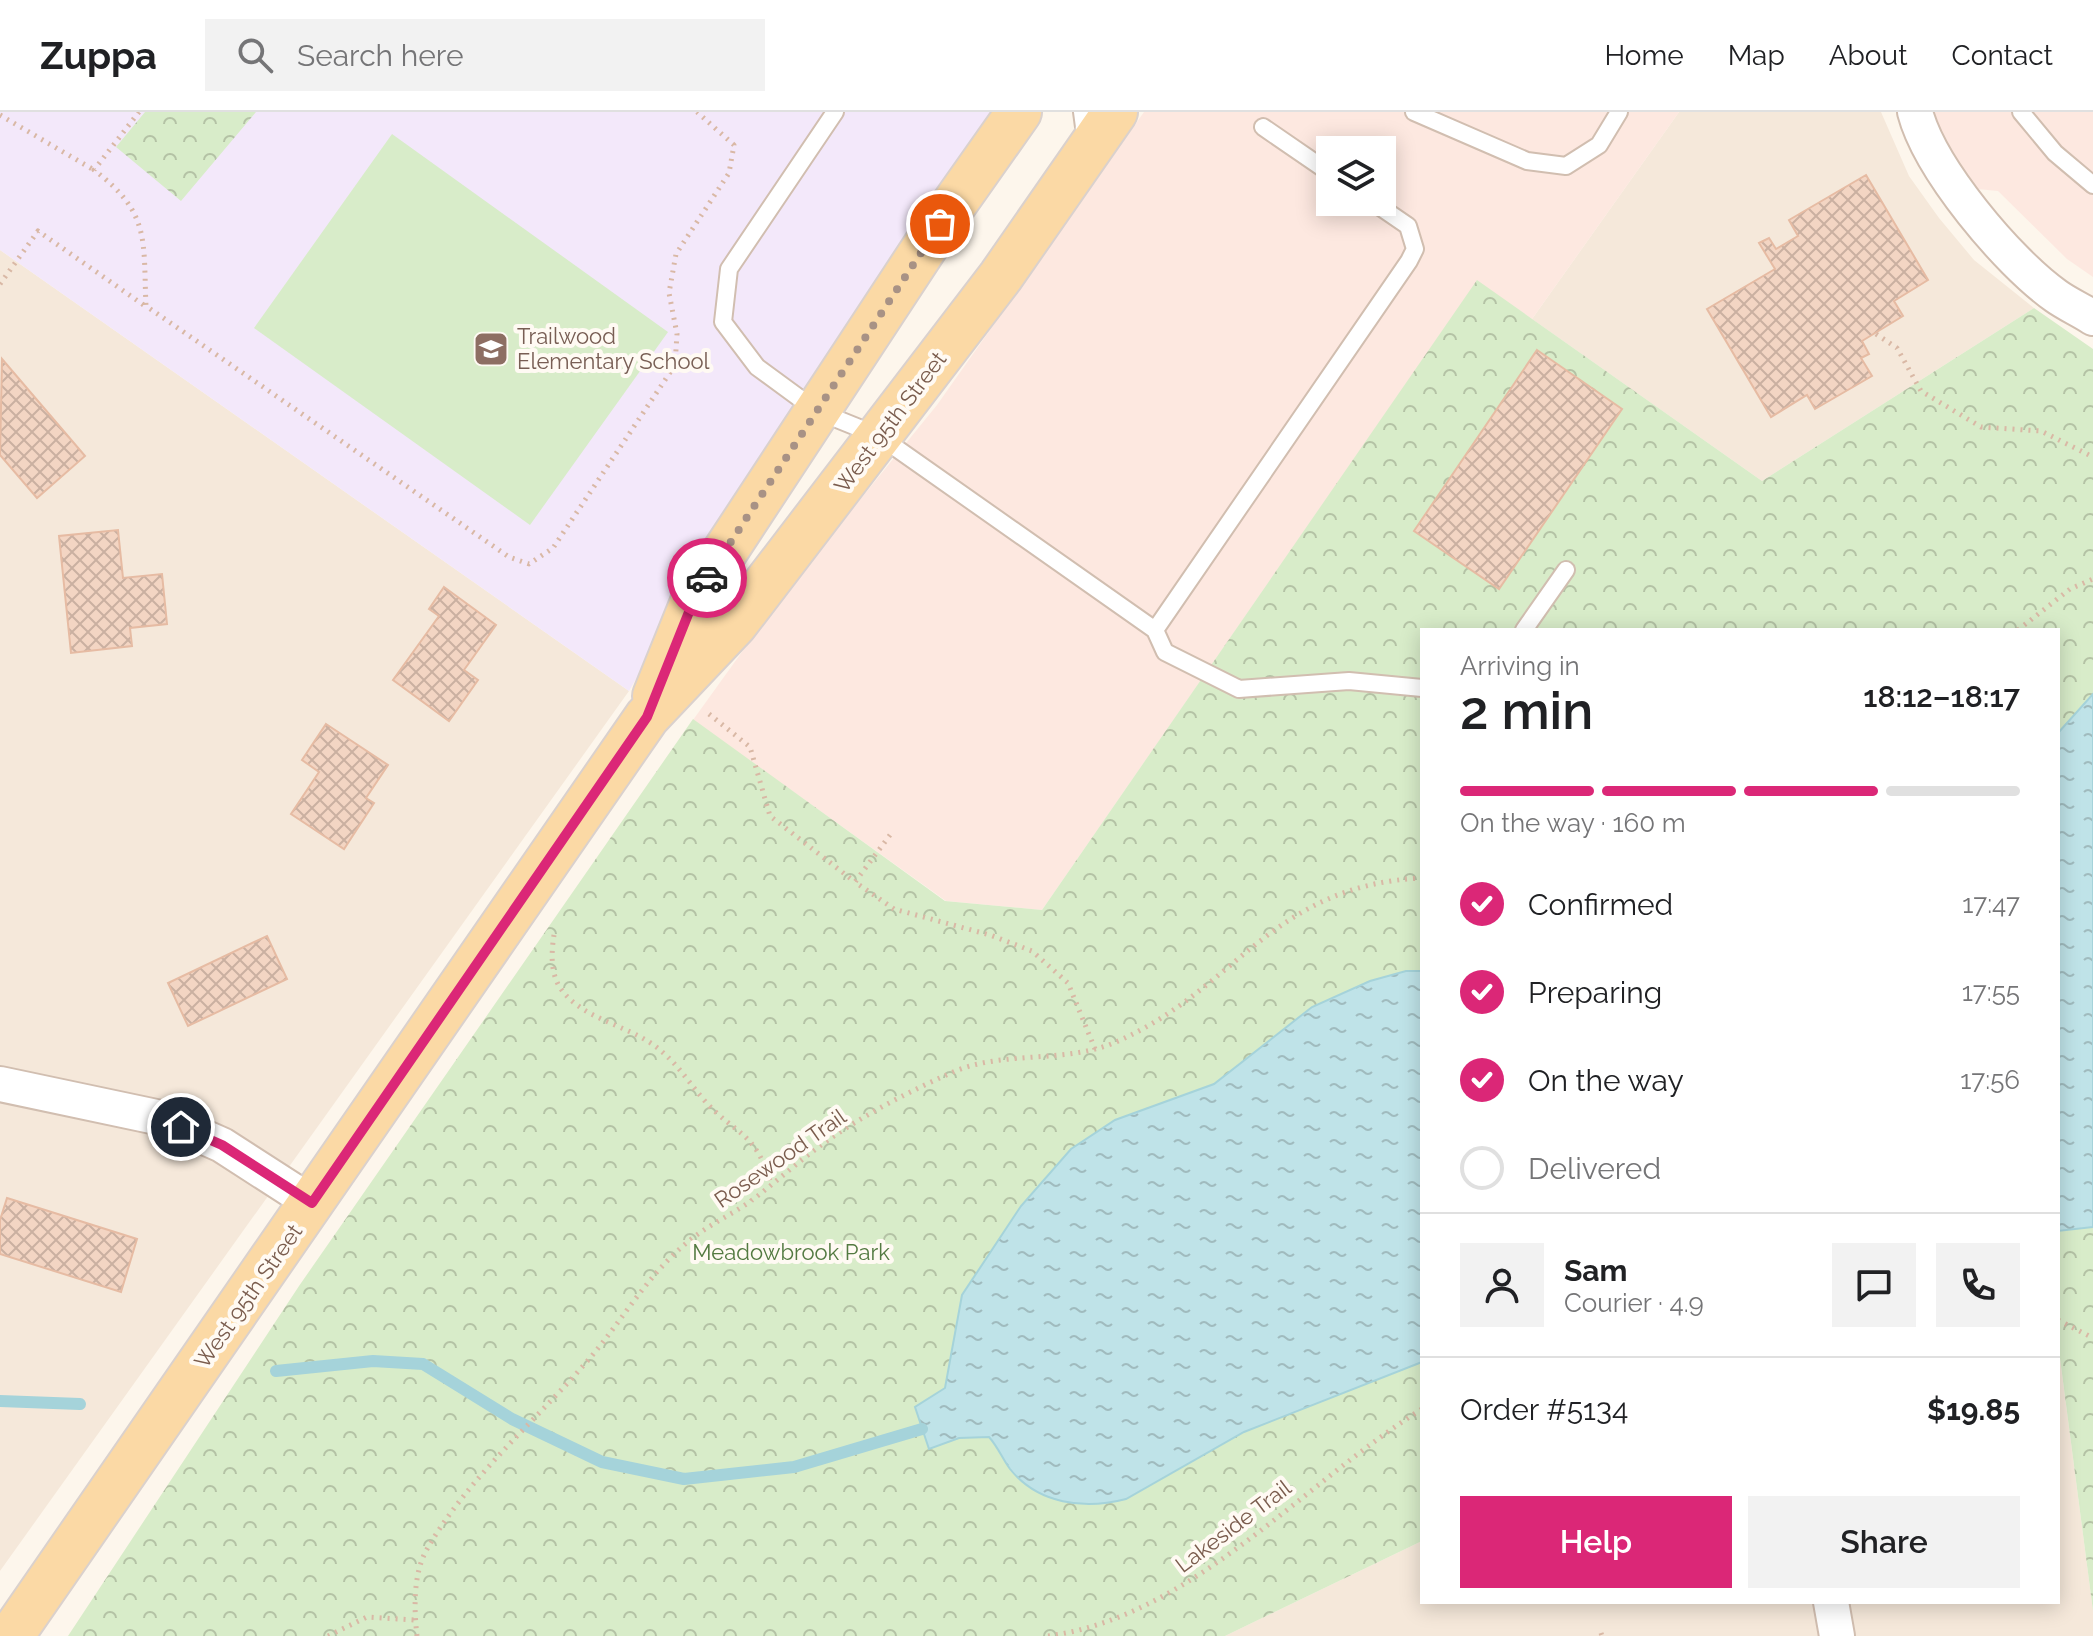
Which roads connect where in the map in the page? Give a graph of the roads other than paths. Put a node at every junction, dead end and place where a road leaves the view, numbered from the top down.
1 (835, 112) edge
2 (1019, 112) edge
3 (1115, 112) edge
4 (1414, 112) edge
5 (1619, 112) edge
6 (1915, 112) edge
7 (2021, 112) edge
8 (1263, 127) dead end
9 (1085, 132) edge
10 (1316, 163) edge
11 (2093, 185) edge
12 (1393, 216) edge
13 (2093, 318) edge
14 (817, 411) junction
15 (879, 436) junction
16 (1566, 570) dead end
17 (1525, 628) edge
18 (1155, 630) junction
19 (1420, 688) edge
20 (647, 717) junction
21 (0, 1084) edge
22 (312, 1203) junction
23 (1831, 1604) edge
24 (11, 1636) edge
25 (1837, 1636) edge

1 - 14 lane
2 - 14 main road, West 95th Street
3 - 9 main road, West 95th Street
4 - 5 lane
6 - 13 street
7 - 11 lane
8 - 10 lane
9 - 15 main road, West 95th Street
12 - 18 lane
14 - 15 lane
14 - 20 main road, West 95th Street
15 - 18 lane
15 - 20 main road, West 95th Street
16 - 17 lane
18 - 19 lane
20 - 22 main road, West 95th Street
21 - 22 street
22 - 24 main road, West 95th Street
23 - 25 street

